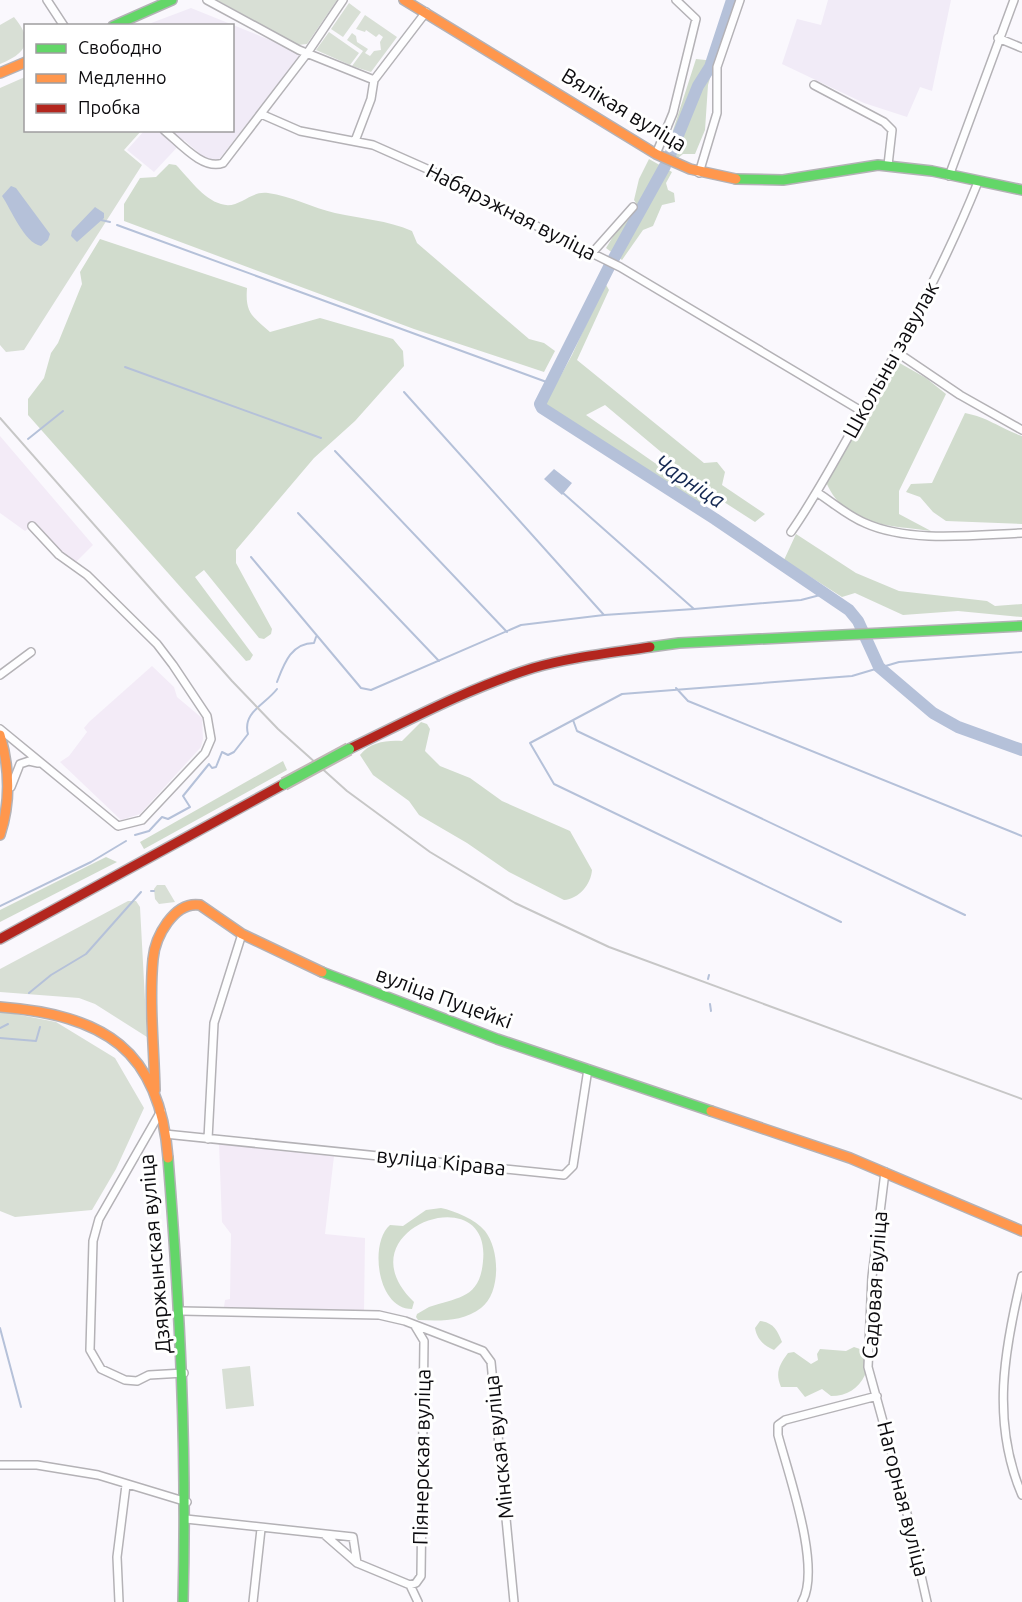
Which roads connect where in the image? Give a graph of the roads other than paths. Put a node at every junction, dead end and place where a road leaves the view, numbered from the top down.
1 (47, 0) edge
2 (172, 0) edge
3 (207, 0) edge
4 (343, 0) edge
5 (404, 0) edge
6 (676, 0) edge
7 (740, 0) edge
8 (1014, 0) edge
9 (426, 12) junction
10 (63, 24) edge
11 (118, 24) edge
12 (998, 38) junction
13 (1022, 48) edge
14 (308, 52) junction
15 (24, 63) edge
16 (0, 73) edge
17 (374, 80) junction
18 (814, 85) dead end
19 (261, 114) junction
20 (167, 132) edge
21 (355, 141) junction
22 (656, 154) junction
23 (888, 165) junction
24 (699, 173) junction
25 (949, 176) junction
26 (978, 182) junction
27 (1022, 190) edge
28 (633, 207) dead end
29 (593, 252) junction
30 (898, 353) junction
31 (862, 412) junction
32 (1022, 430) edge
33 (818, 492) junction
34 (32, 526) dead end
35 (791, 532) dead end
36 (1022, 533) edge
37 (1022, 626) edge
38 (32, 652) dead end
39 (0, 675) edge
40 (0, 729) edge
41 (0, 735) edge
42 (40, 764) junction
43 (10, 792) junction
44 (0, 835) edge
45 (242, 934) junction
46 (0, 939) edge
47 (1, 1007) edge
48 (588, 1069) junction
49 (155, 1090) junction
50 (161, 1111) junction
51 (165, 1134) junction
52 (208, 1138) junction
53 (885, 1172) junction
54 (1022, 1232) edge
55 (1022, 1276) edge
56 (181, 1311) junction
57 (415, 1326) junction
58 (184, 1373) junction
59 (877, 1396) junction
60 (0, 1466) edge
61 (126, 1485) junction
62 (1022, 1495) edge
63 (187, 1502) junction
64 (186, 1519) junction
65 (261, 1529) junction
66 (326, 1536) junction
67 (357, 1563) junction
68 (410, 1585) junction
69 (119, 1602) edge
70 (183, 1602) edge
71 (253, 1602) edge
72 (418, 1602) edge
73 (514, 1602) edge
74 (802, 1602) edge
75 (927, 1602) edge

1 - 10 street
2 - 11 main road
3 - 14 street
4 - 14 street
5 - 9 main road, Вялікая вуліца
6 - 22 street
7 - 24 street
8 - 12 street
9 - 17 street
9 - 22 main road, Вялікая вуліца
12 - 13 street
12 - 25 street
14 - 17 street
14 - 19 street
15 - 16 main road
17 - 21 street
18 - 23 street
19 - 20 street
19 - 21 street, Набярэжная вуліца
21 - 29 street, Набярэжная вуліца
22 - 24 main road, Вялікая вуліца
23 - 24 main road, Вялікая вуліца
23 - 25 main road, Вялікая вуліца
25 - 26 main road, Вялікая вуліца
26 - 27 main road, Вялікая вуліца
26 - 30 street, Школьны завулак
28 - 29 street
29 - 31 street, Набярэжная вуліца
30 - 31 street, Школьны завулак
30 - 32 street
31 - 33 street, Школьны завулак
33 - 35 street, Школьны завулак
33 - 36 street
34 - 42 street
37 - 46 main road, bridge
38 - 39 street
40 - 42 street
41 - 43 main road
42 - 43 street
43 - 44 main road
45 - 48 main road, вуліца Пуцейкі
45 - 49 main road, вуліца Пуцейкі
45 - 52 street
47 - 49 main road, Дзяржынская вуліца
48 - 52 street, вуліца Кірава
48 - 53 main road, вуліца Пуцейкі
49 - 50 main road, Дзяржынская вуліца
50 - 51 main road, Дзяржынская вуліца
50 - 58 street
51 - 52 street, вуліца Кірава
51 - 56 main road, Дзяржынская вуліца
53 - 54 main road, вуліца Пуцейкі
53 - 59 street, Садовая вуліца
55 - 62 street
56 - 57 street, Мінская вуліца
56 - 58 main road, Дзяржынская вуліца
57 - 68 street, Піянерская вуліца
57 - 73 street, Мінская вуліца
58 - 63 main road, Дзяржынская вуліца
59 - 74 street
59 - 75 street, Нагорная вуліца
60 - 61 street
61 - 63 street
61 - 69 street
63 - 64 main road, Дзяржынская вуліца
64 - 65 street
64 - 70 main road, Дзяржынская вуліца
65 - 66 street
65 - 71 street
66 - 67 street
66 - 67 street
67 - 68 street
68 - 72 street

